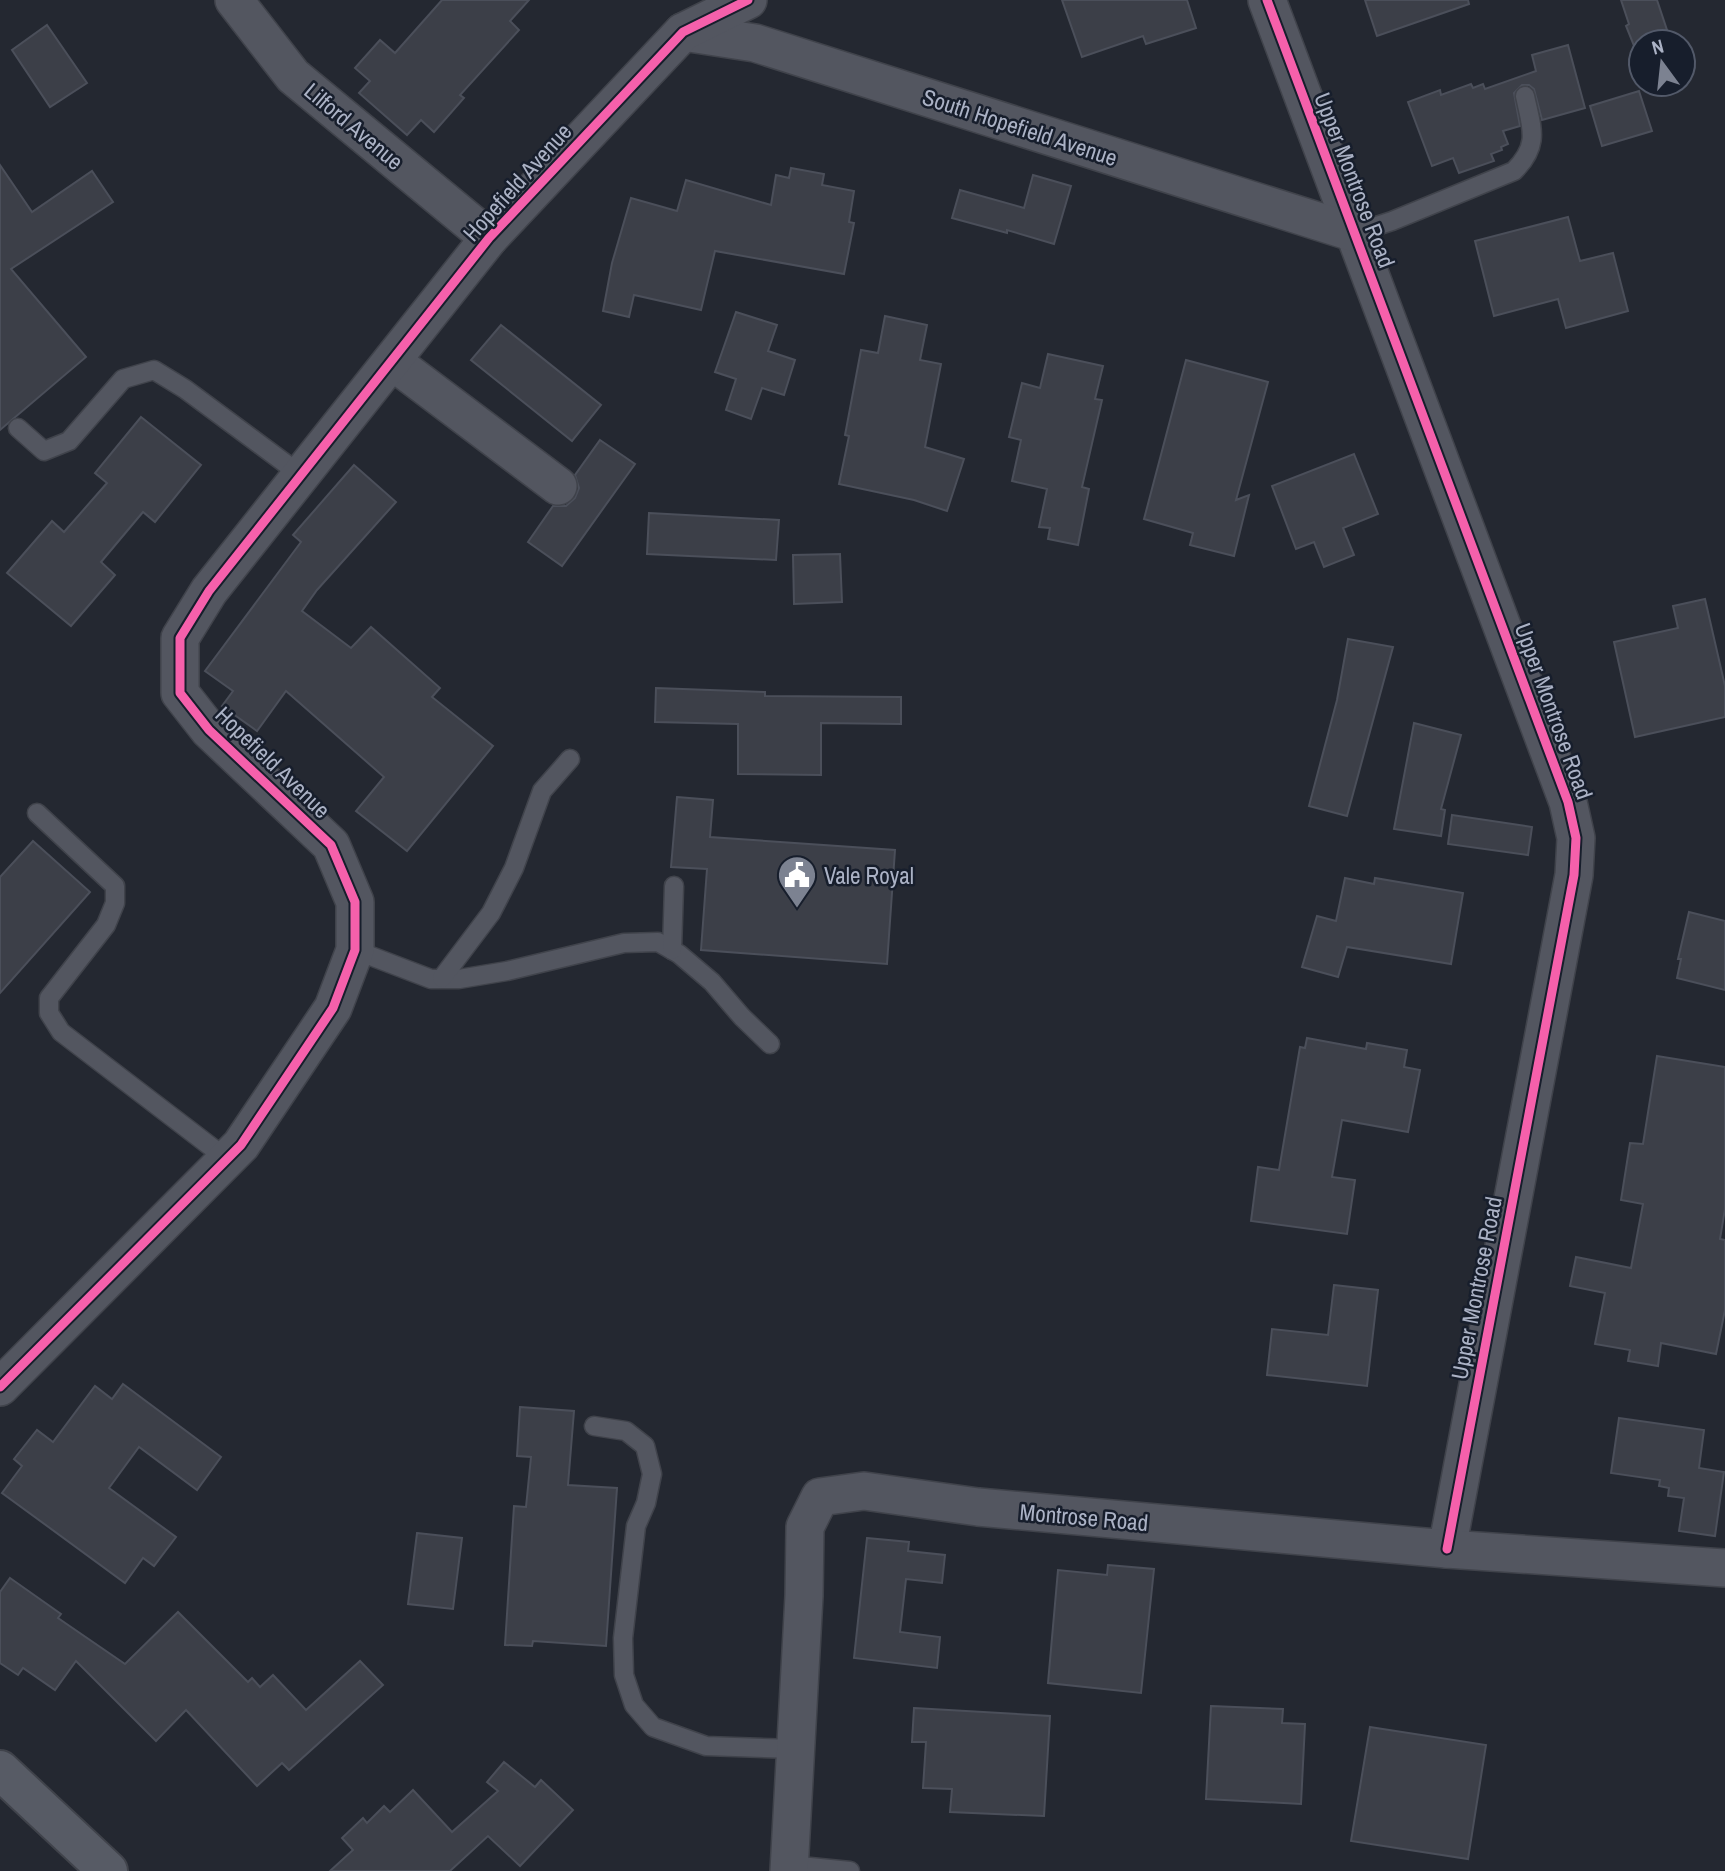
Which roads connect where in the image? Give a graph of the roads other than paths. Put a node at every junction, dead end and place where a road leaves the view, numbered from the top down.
1 (234, 0) edge
2 (748, 0) edge
3 (1267, 0) edge
4 (683, 32) junction
5 (1525, 96) dead end
6 (1355, 233) junction
7 (489, 238) junction
8 (392, 361) junction
9 (18, 428) dead end
10 (302, 475) junction
11 (558, 486) dead end
12 (570, 759) dead end
13 (37, 813) dead end
14 (674, 886) dead end
15 (355, 950) junction
16 (672, 950) junction
17 (442, 978) junction
18 (770, 1044) dead end
19 (228, 1159) junction
20 (0, 1387) edge
21 (594, 1426) dead end
22 (1447, 1549) junction
23 (1725, 1568) edge
24 (795, 1749) junction
25 (0, 1770) edge
26 (790, 1868) edge
27 (108, 1871) edge
28 (850, 1871) edge

1 - 7 street, Lilford Avenue
2 - 4 street, Hopefield Avenue
3 - 6 street, Upper Montrose Road
4 - 6 street, South Hopefield Avenue
4 - 7 street, Hopefield Avenue
5 - 6 lane
6 - 22 street, Upper Montrose Road
7 - 8 street, Hopefield Avenue
8 - 10 street, Hopefield Avenue
8 - 11 street
9 - 10 lane
10 - 15 street, Hopefield Avenue
12 - 17 lane
13 - 19 lane
14 - 16 lane
15 - 17 lane
15 - 19 street, Hopefield Avenue
16 - 17 lane
16 - 18 lane
19 - 20 street, Hopefield Avenue
21 - 24 lane
22 - 23 street, Montrose Road
22 - 24 street, Montrose Road
24 - 26 street, Montrose Road
25 - 27 main road
26 - 28 lane

